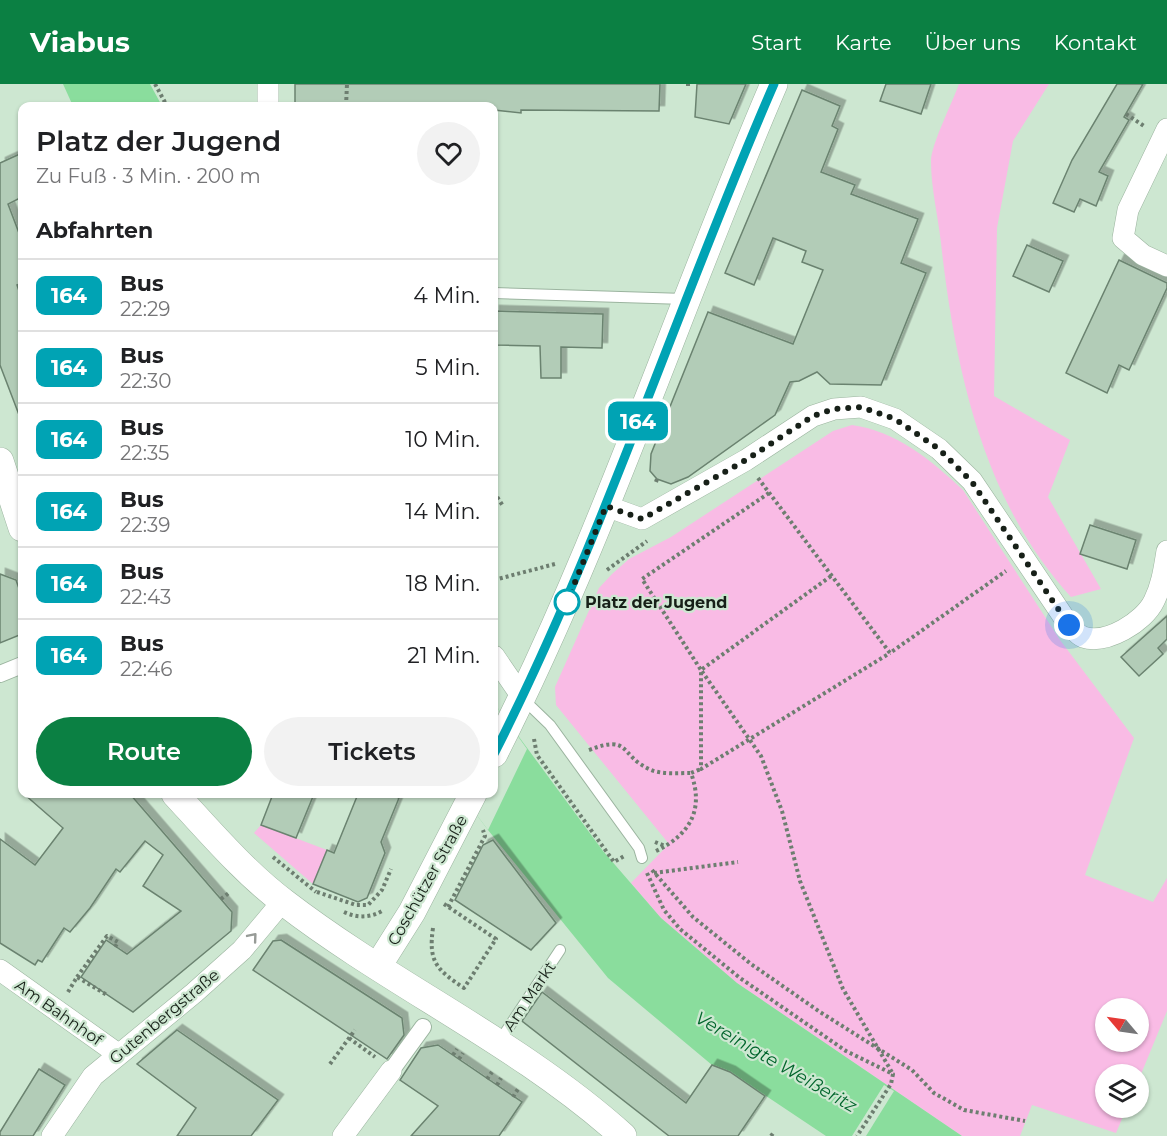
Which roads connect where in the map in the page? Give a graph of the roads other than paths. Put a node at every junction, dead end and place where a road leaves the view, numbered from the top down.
1 (268, 84) edge
2 (774, 84) edge
3 (268, 102) edge
4 (1159, 130) edge
5 (1167, 266) edge
6 (498, 293) edge
7 (687, 299) junction
8 (0, 462) edge
9 (606, 506) junction
10 (18, 516) edge
11 (1167, 551) edge
12 (498, 662) edge
13 (18, 667) edge
14 (0, 674) edge
15 (522, 697) junction
16 (498, 746) edge
17 (186, 798) edge
18 (470, 799) edge
19 (641, 853) road end
20 (282, 902) junction
21 (560, 950) dead end
22 (378, 966) junction
23 (0, 970) edge
24 (423, 1027) dead end
25 (498, 1043) junction
26 (118, 1054) junction
27 (392, 1070) joint
28 (52, 1136) edge
29 (343, 1136) edge
30 (623, 1136) edge

1 - 3 street
2 - 7 street
4 - 5 street
6 - 7 lane
7 - 9 street
8 - 10 street
9 - 11 street
9 - 15 street
12 - 15 street
13 - 14 street
15 - 16 street
15 - 19 lane
17 - 20 street
18 - 22 street, Coschützer Straße
20 - 22 street
26 -> 20 street, Gutenbergstraße
21 - 25 lane, Am Markt
22 - 25 street
23 - 26 street, Am Bahnhof
24 - 27 street
25 - 30 street
26 - 28 street, Gutenbergstraße
27 - 29 street

